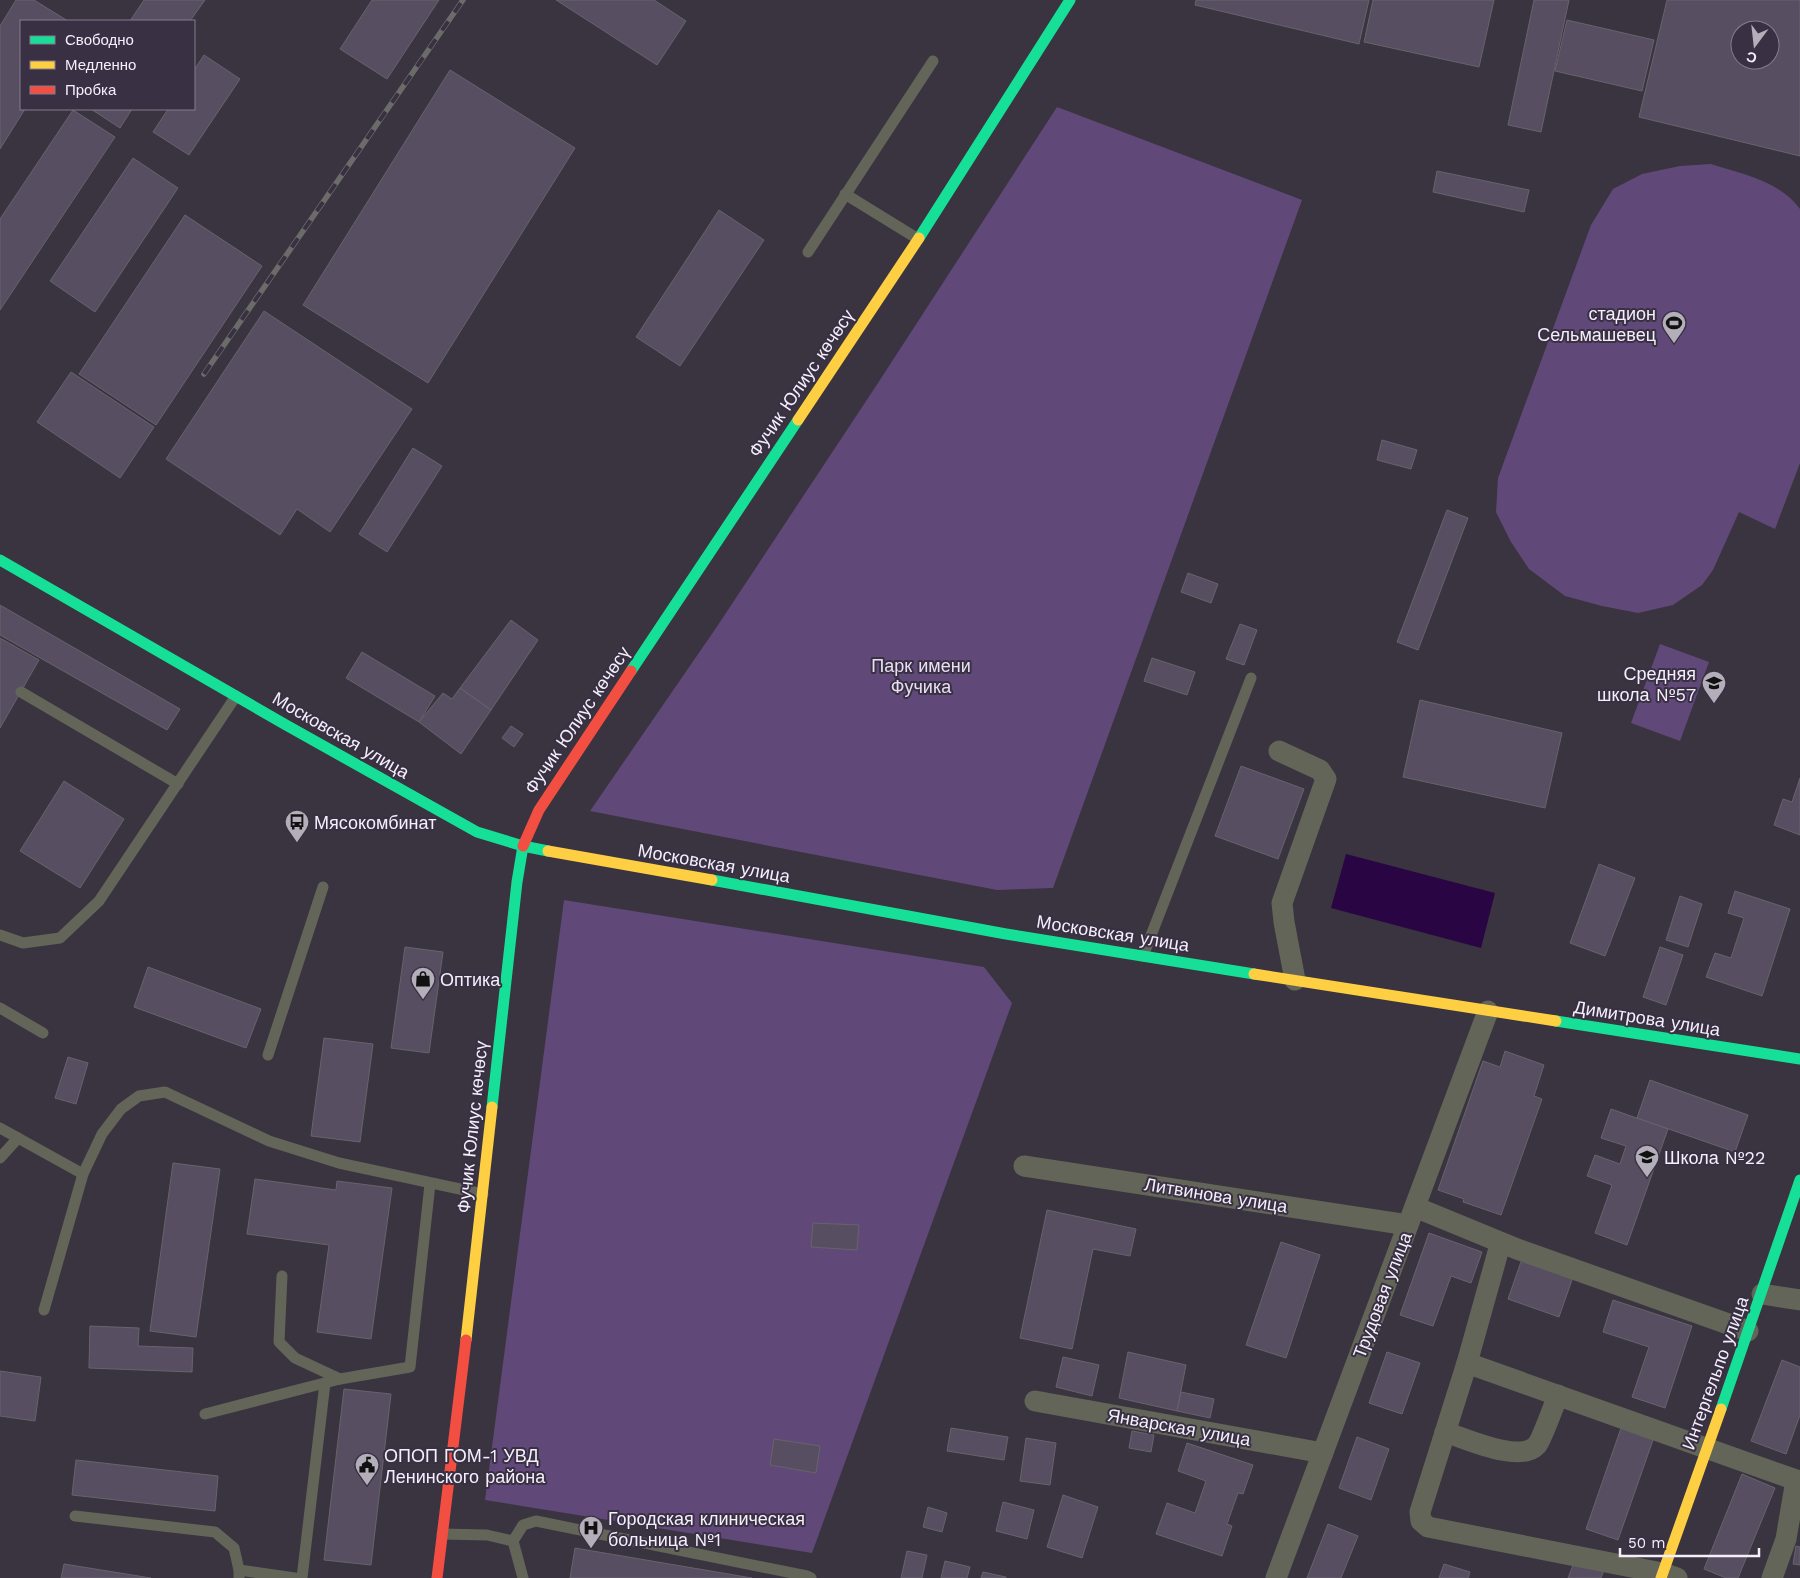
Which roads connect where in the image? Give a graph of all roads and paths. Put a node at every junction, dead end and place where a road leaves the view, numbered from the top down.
1 (1070, 0) edge
2 (933, 61) dead end
3 (846, 194) junction
4 (918, 239) junction
5 (808, 252) dead end
6 (0, 560) edge
7 (1250, 678) dead end
8 (21, 692) dead end
9 (236, 696) junction
10 (1279, 751) dead end
11 (178, 784) junction
12 (523, 846) junction
13 (323, 887) dead end
14 (0, 935) edge
15 (1143, 956) junction
16 (1295, 980) junction
17 (0, 1008) edge
18 (1488, 1011) junction
19 (43, 1033) dead end
20 (268, 1055) dead end
21 (1800, 1059) edge
22 (0, 1128) edge
23 (18, 1138) junction
24 (0, 1158) edge
25 (1024, 1166) dead end
26 (83, 1174) junction
27 (1800, 1180) edge
28 (430, 1184) junction
29 (482, 1194) junction
30 (1412, 1216) junction
31 (1498, 1252) dead end
32 (282, 1276) dead end
33 (1762, 1294) junction
34 (1800, 1300) edge
35 (44, 1310) dead end
36 (1748, 1331) junction
37 (1467, 1364) junction
38 (340, 1380) junction
39 (325, 1384) junction
40 (1558, 1395) junction
41 (1035, 1401) dead end
42 (205, 1414) dead end
43 (1445, 1432) junction
44 (1706, 1447) junction
45 (1323, 1453) junction
46 (75, 1516) dead end
47 (442, 1534) junction
48 (513, 1541) junction
49 (239, 1574) edge
50 (1667, 1576) edge
51 (295, 1578) edge
52 (302, 1578) edge
53 (437, 1578) edge
54 (523, 1578) edge
55 (811, 1578) edge
56 (1276, 1578) edge
57 (1772, 1578) edge

1 - 4 main road, Фучик Юлиус көчөсү
2 - 3 lane
3 - 4 lane
3 - 5 lane
4 - 12 main road, Фучик Юлиус көчөсү
6 - 9 main road, Московская улица
7 - 15 lane
8 - 11 lane
9 - 11 lane
9 - 12 main road, Московская улица
10 - 16 street
11 - 14 lane
12 - 15 main road, Московская улица
12 - 29 main road, Фучик Юлиус көчөсү
13 - 20 lane
15 - 16 main road, Московская улица
16 - 18 main road, Московская улица
17 - 19 lane
18 - 21 main road, Димитрова улица
18 - 30 street, Трудовая улица
22 - 23 lane
23 - 24 lane
23 - 26 lane
25 - 30 street, Литвинова улица
26 - 28 lane
26 - 35 lane
27 - 33 main road, Интергельпо улица
28 - 29 lane
28 - 38 lane
29 - 47 main road, Фучик Юлиус көчөсү
30 - 36 street, Литвинова улица
30 - 45 street, Трудовая улица
31 - 37 street
32 - 38 lane
33 - 34 street
33 - 36 main road, Интергельпо улица
36 - 44 main road, Интергельпо улица
37 - 40 street
37 - 43 street
38 - 39 lane
39 - 42 lane
39 - 52 lane
40 - 43 street
40 - 44 street
41 - 45 street, Январская улица
43 - 50 street
44 - 50 main road, Интергельпо улица
44 - 57 street
45 - 56 street, Трудовая улица
46 - 49 lane
47 - 48 lane
47 - 53 main road, Фучик Юлиус көчөсү
48 - 54 lane
48 - 55 lane
49 - 51 lane

